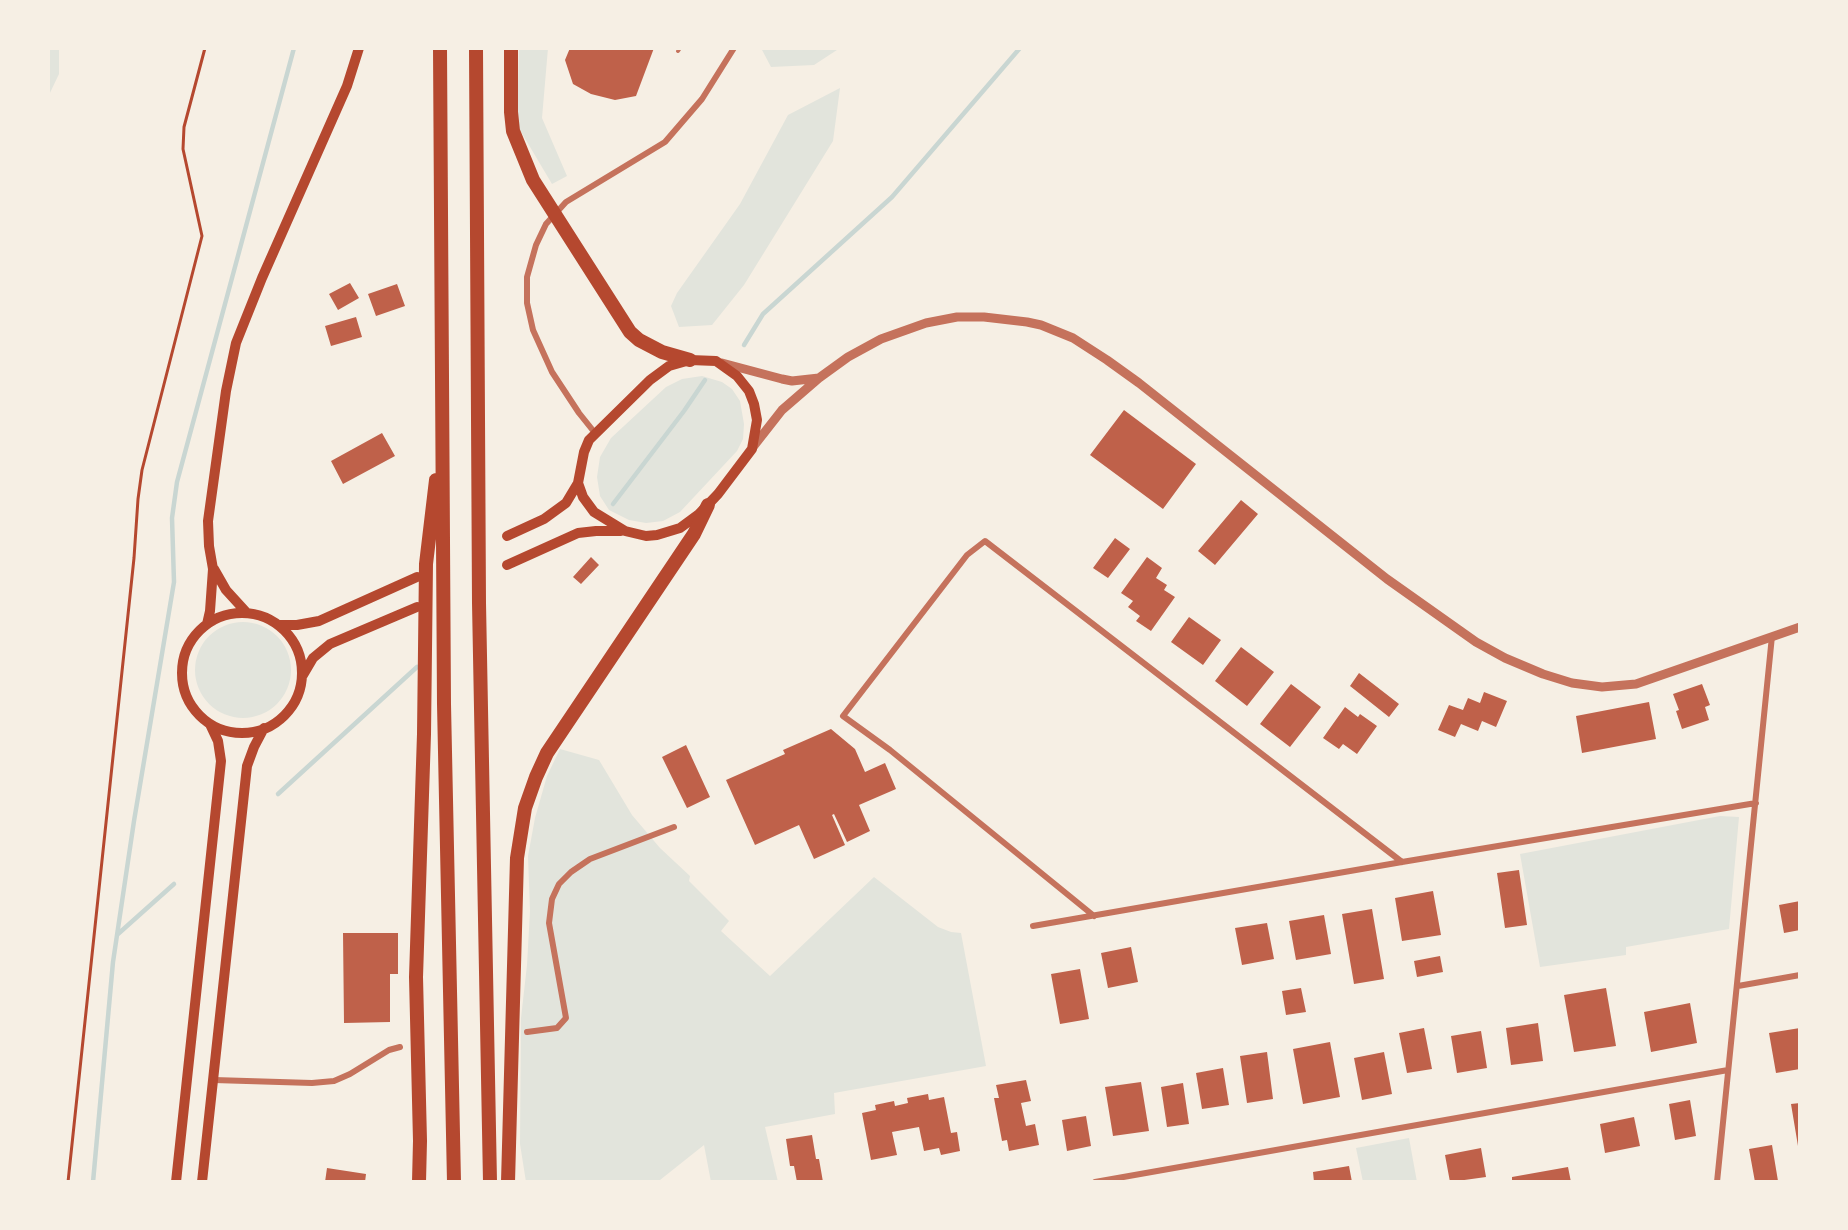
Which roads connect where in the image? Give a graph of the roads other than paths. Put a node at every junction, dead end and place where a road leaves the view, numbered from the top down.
1 (359, 48) edge
2 (440, 48) edge
3 (476, 48) edge
4 (512, 48) edge
5 (734, 48) edge
6 (690, 360) junction
7 (716, 361) junction
8 (819, 378) junction
9 (442, 433) junction
10 (595, 433) junction
11 (752, 449) junction
12 (578, 483) junction
13 (708, 505) junction
14 (625, 531) junction
15 (507, 536) dead end
16 (507, 565) dead end
17 (213, 569) junction
18 (417, 577) dead end
19 (417, 607) dead end
20 (247, 613) junction
21 (207, 624) junction
22 (278, 625) junction
23 (1800, 627) edge
24 (1772, 636) junction
25 (302, 678) junction
26 (210, 724) junction
27 (264, 728) junction
28 (1756, 803) junction
29 (674, 827) dead end
30 (1402, 862) junction
31 (1094, 916) junction
32 (1033, 926) dead end
33 (1800, 975) edge
34 (1738, 986) junction
35 (527, 1032) dead end
36 (400, 1047) dead end
37 (1728, 1070) junction
38 (214, 1080) junction
39 (176, 1182) edge
40 (202, 1182) edge
41 (419, 1182) edge
42 (454, 1182) edge
43 (490, 1182) edge
44 (508, 1182) edge
45 (1095, 1182) edge
46 (1717, 1182) edge

1 - 17 main road
2 - 9 highway
3 - 43 highway
4 - 6 highway
5 - 10 street
6 - 7 main road
6 - 10 main road
7 - 8 street
7 - 11 main road
8 - 11 street
8 - 24 street
9 - 41 highway
9 - 42 highway
10 - 12 main road
11 - 13 main road
12 - 14 main road
12 - 15 main road
13 - 14 main road
13 - 44 highway
14 - 16 main road
17 - 20 main road
17 - 21 main road
18 - 22 main road
19 - 25 main road
20 - 21 main road
20 - 22 main road
21 - 26 main road
22 - 25 main road
23 - 24 street
24 - 28 street
25 - 27 main road
26 - 27 main road
26 - 39 main road
27 - 38 main road
28 - 30 street
28 - 34 street
29 - 35 street
30 - 31 street
30 - 31 street
31 - 32 street
33 - 34 street
34 - 37 street
36 - 38 street
37 - 45 street
37 - 46 street
38 - 40 main road

